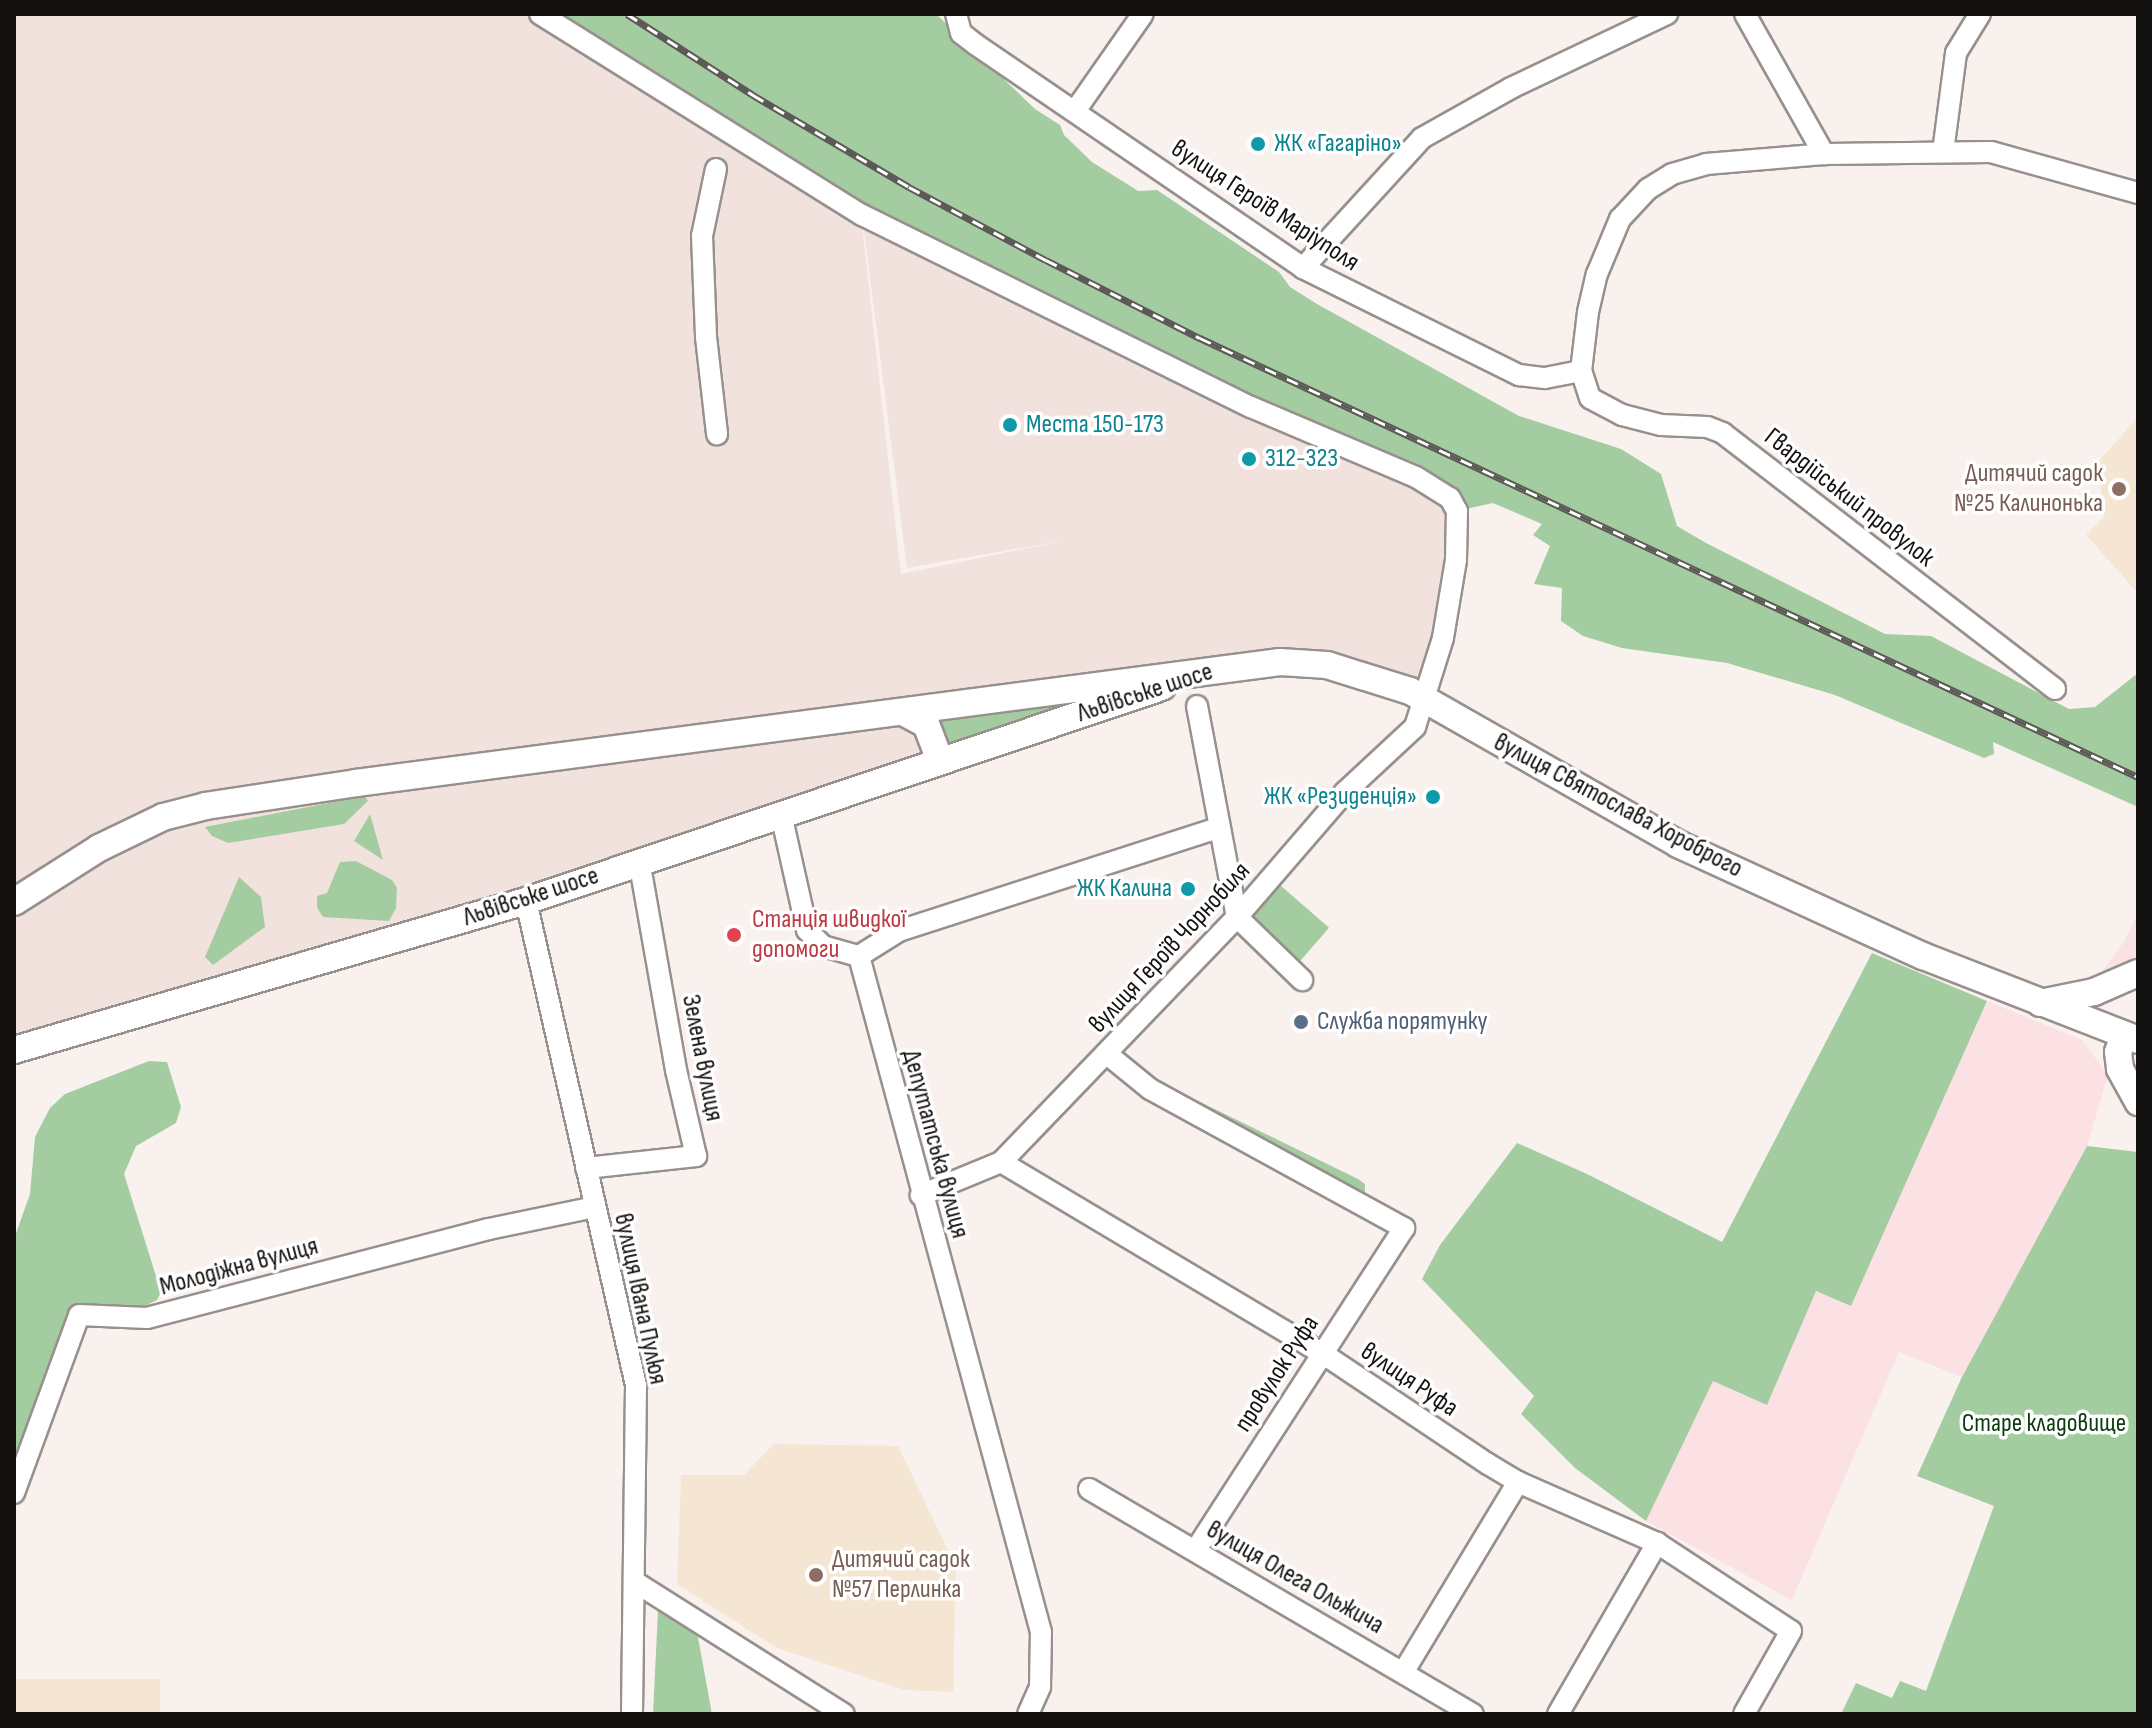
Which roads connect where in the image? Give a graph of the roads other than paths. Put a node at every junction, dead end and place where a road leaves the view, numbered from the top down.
1 (540, 14) edge
2 (956, 14) edge
3 (1143, 14) edge
4 (1667, 14) edge
5 (1745, 14) edge
6 (1980, 14) edge
7 (1075, 111) junction
8 (1943, 152) junction
9 (1824, 154) junction
10 (716, 169) dead end
11 (2138, 193) edge
12 (1303, 268) junction
13 (1581, 371) junction
14 (717, 434) dead end
15 (1226, 666) junction
16 (2055, 689) dead end
17 (1425, 700) junction
18 (1197, 706) dead end
19 (903, 712) junction
20 (940, 761) junction
21 (781, 814) junction
22 (1217, 828) junction
23 (639, 861) junction
24 (526, 901) junction
25 (14, 902) edge
26 (1237, 917) junction
27 (859, 956) junction
28 (2138, 973) edge
29 (1302, 980) dead end
30 (2040, 1003) junction
31 (2131, 1038) edge
32 (14, 1050) edge
33 (1107, 1054) junction
34 (2138, 1102) edge
35 (1001, 1162) junction
36 (586, 1168) junction
37 (921, 1195) junction
38 (595, 1207) junction
39 (1322, 1353) junction
40 (1518, 1482) junction
41 (1089, 1489) dead end
42 (14, 1493) edge
43 (1657, 1543) junction
44 (1196, 1549) junction
45 (635, 1582) junction
46 (1404, 1671) junction
47 (632, 1714) edge
48 (844, 1714) edge
49 (1028, 1714) edge
50 (1473, 1714) edge
51 (1558, 1714) edge
52 (1744, 1714) edge

1 - 17 street, вулиця Героїв Чорнобиля
2 - 7 street, вулиця Героїв Маріуполя
3 - 7 street
4 - 12 street
5 - 9 street
6 - 8 street
7 - 12 street, вулиця Героїв Маріуполя
8 - 9 street
8 - 11 street
9 - 13 street
10 - 14 street
12 - 13 street, вулиця Героїв Маріуполя
13 - 16 street, Гвардійський провулок
15 - 17 main road, вулиця Святослава Хороброго
15 - 19 main road, Львівське шосе
15 - 20 main road, Львівське шосе
17 - 26 street, вулиця Героїв Чорнобиля
17 - 30 main road, вулиця Святослава Хороброго
18 - 22 street
19 - 20 main road
19 - 25 main road, Львівське шосе
20 - 21 main road, Львівське шосе
21 - 23 main road, Львівське шосе
21 - 27 street
22 - 26 street
22 - 27 street
23 - 24 main road, Львівське шосе
23 - 36 street, Зелена вулиця
24 - 32 main road, Львівське шосе
24 - 36 street, вулиця Івана Пулюя
26 - 29 street
26 - 33 street, вулиця Героїв Чорнобиля
27 - 37 street, Депутатська вулиця
28 - 30 main road
30 - 31 main road, вулиця Святослава Хороброго
31 - 34 main road
33 - 35 street, вулиця Героїв Чорнобиля
33 - 39 street, провулок Руфа
35 - 37 street, вулиця Героїв Чорнобиля
35 - 39 street, вулиця Руфа
36 - 38 street, вулиця Івана Пулюя
37 - 49 street, Депутатська вулиця
38 - 42 street, Молодіжна вулиця
38 - 45 street, вулиця Івана Пулюя
39 - 40 street, вулиця Руфа
39 - 44 street, провулок Руфа
40 - 43 street, вулиця Руфа
40 - 46 street
41 - 44 street, вулиця Олега Ольжича
43 - 51 street
43 - 52 street, вулиця Руфа
44 - 46 street, вулиця Олега Ольжича
45 - 47 street, вулиця Івана Пулюя
45 - 48 street
46 - 50 street, вулиця Олега Ольжича

